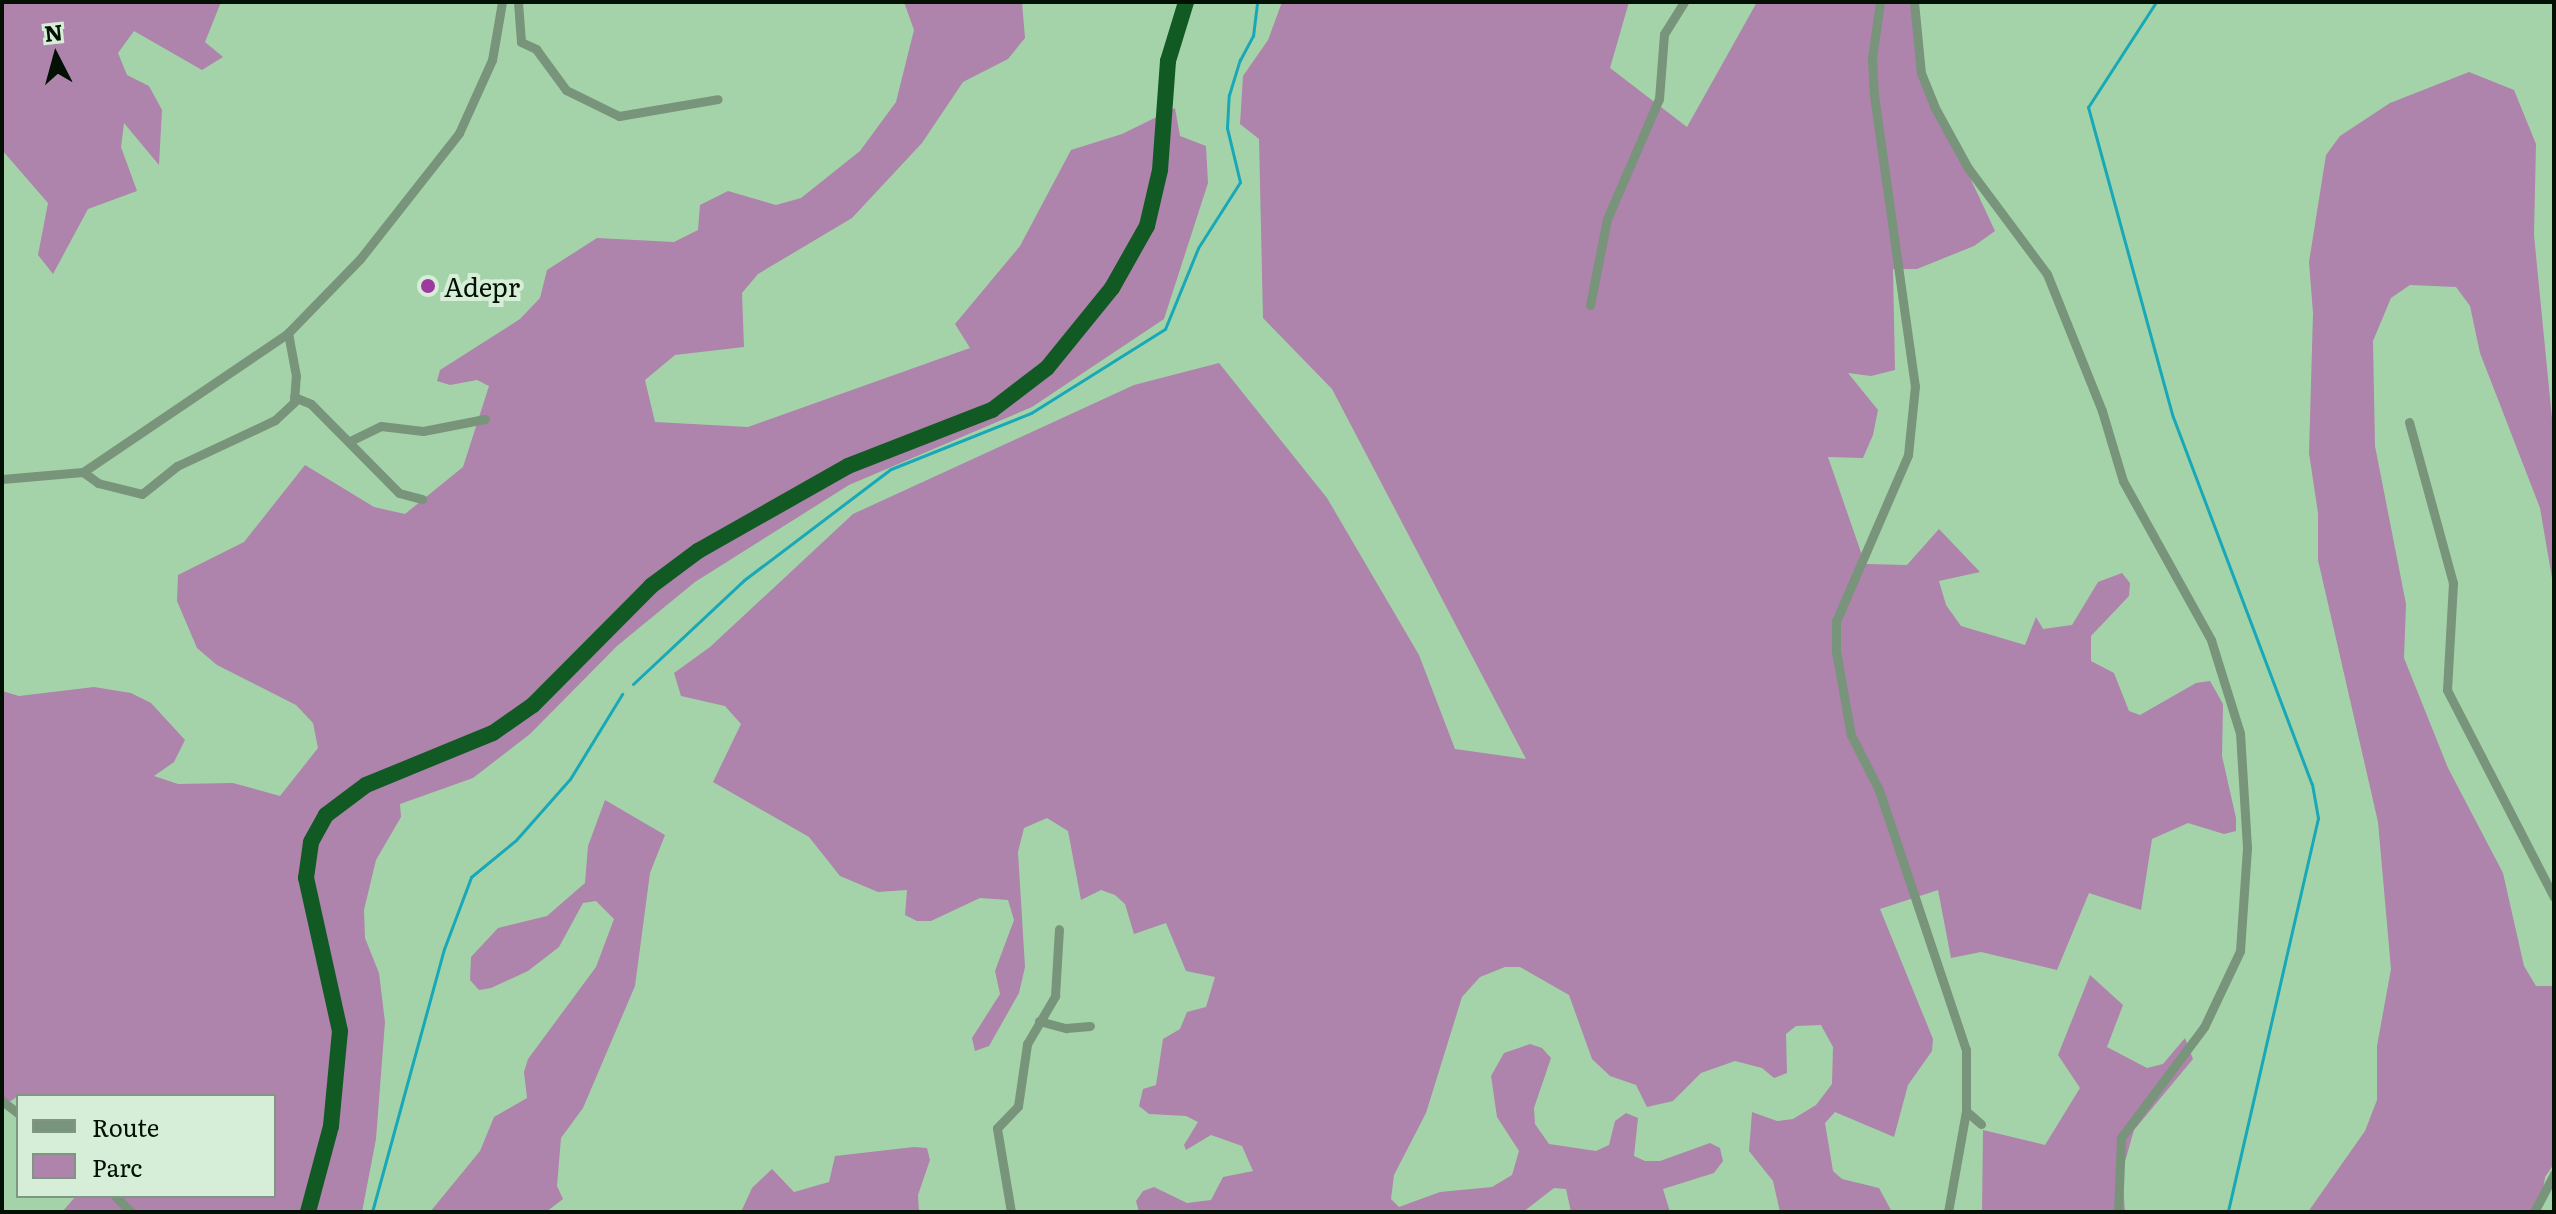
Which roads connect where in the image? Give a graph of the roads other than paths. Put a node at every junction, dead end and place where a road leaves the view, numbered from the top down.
1 (502, 2) edge
2 (518, 2) edge
3 (1186, 2) edge
4 (1684, 2) edge
5 (1880, 2) edge
6 (1914, 2) edge
7 (718, 99) dead end
8 (1590, 305) dead end
9 (288, 333) junction
10 (294, 397) junction
11 (485, 419) dead end
12 (2409, 422) dead end
13 (350, 441) junction
14 (83, 472) junction
15 (2, 479) edge
16 (422, 499) dead end
17 (2554, 897) edge
18 (1059, 929) dead end
19 (1039, 1021) junction
20 (1090, 1026) dead end
21 (1966, 1111) junction
22 (1981, 1124) dead end
23 (2554, 1174) edge
24 (308, 1212) edge
25 (1011, 1212) edge
26 (1948, 1212) edge
27 (2118, 1212) edge
28 (2534, 1212) edge

1 - 9 street
2 - 7 street
3 - 24 highway
4 - 8 street
5 - 21 street
6 - 27 street
9 - 10 street
9 - 14 street
10 - 13 street
10 - 14 street
11 - 13 street
12 - 17 street
13 - 16 street
14 - 15 street
18 - 19 street
19 - 20 street
19 - 25 street
21 - 22 street
21 - 26 street
23 - 28 street

